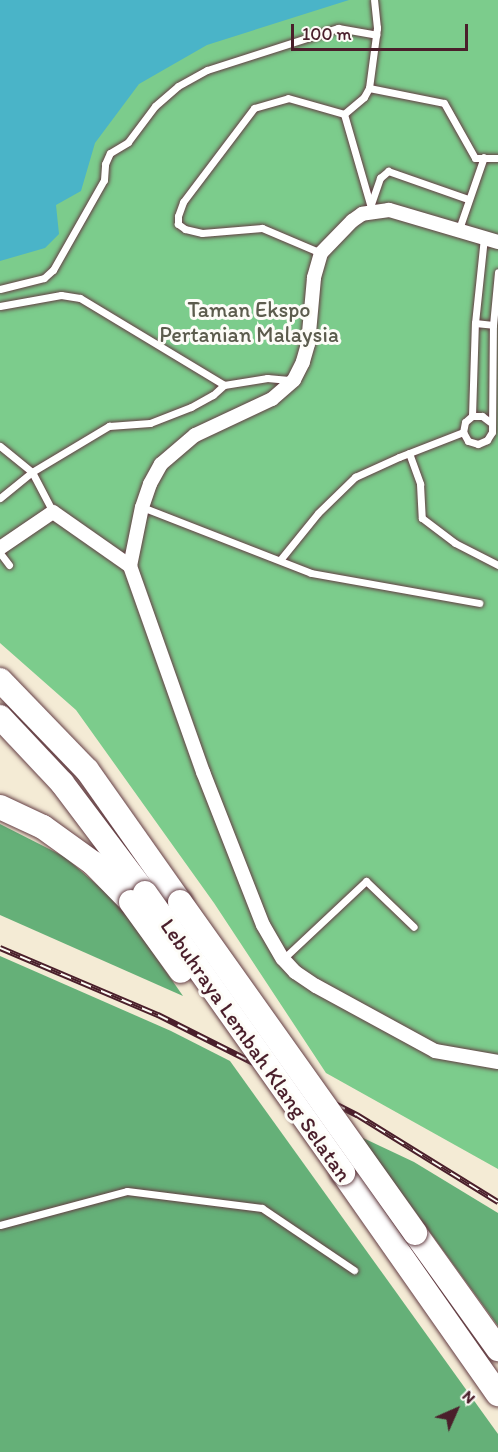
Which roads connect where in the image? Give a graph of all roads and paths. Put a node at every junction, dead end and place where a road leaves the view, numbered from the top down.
1 (374, 0) edge
2 (377, 32) junction
3 (369, 88) junction
4 (344, 114) junction
5 (484, 157) junction
6 (498, 158) edge
7 (468, 199) junction
8 (371, 208) junction
9 (459, 229) junction
10 (484, 237) junction
11 (498, 242) edge
12 (321, 253) junction
13 (498, 272) edge
14 (0, 289) edge
15 (0, 306) edge
16 (475, 323) junction
17 (493, 325) junction
18 (294, 380) junction
19 (224, 385) junction
20 (472, 416) junction
21 (490, 422) junction
22 (495, 431) edge
23 (463, 432) junction
24 (0, 446) edge
25 (409, 453) junction
26 (32, 472) junction
27 (0, 498) edge
28 (142, 507) junction
29 (52, 512) junction
30 (0, 548) edge
31 (0, 553) edge
32 (280, 560) junction
33 (9, 564) dead end
34 (498, 565) edge
35 (130, 567) junction
36 (479, 603) dead end
37 (0, 680) edge
38 (0, 717) edge
39 (0, 807) edge
40 (138, 897) junction
41 (414, 927) dead end
42 (283, 958) junction
43 (498, 1062) edge
44 (0, 1224) edge
45 (354, 1270) dead end
46 (498, 1349) edge
47 (498, 1394) edge

1 - 2 lane
2 - 3 lane
2 - 14 lane
3 - 4 lane
3 - 5 lane
4 - 8 lane
4 - 12 lane
5 - 6 lane
5 - 7 lane
7 - 8 lane
7 - 9 lane
8 - 9 street
8 - 12 street
9 - 10 street
10 - 11 street
10 - 16 lane
12 - 18 street
13 - 17 lane
15 - 19 lane
16 - 17 lane
16 - 20 lane
17 - 21 lane
18 - 19 lane
18 - 28 street
19 - 26 lane
20 - 21 lane
20 - 23 lane
21 - 22 lane
22 - 23 lane
23 - 25 lane
24 - 26 lane
25 - 32 lane
25 - 34 lane
26 - 27 lane
26 - 29 lane
28 - 32 lane
28 - 35 street
29 - 30 street
29 - 35 street
31 - 33 lane
32 - 36 lane
35 - 42 street
37 - 46 highway, Lebuhraya Lembah Klang Selatan, bridge
38 - 40 highway, Lebuhraya Lembah Klang Selatan
39 - 40 highway
40 - 47 highway, Lebuhraya Lembah Klang Selatan, bridge
41 - 42 lane
42 - 43 street
44 - 45 lane

